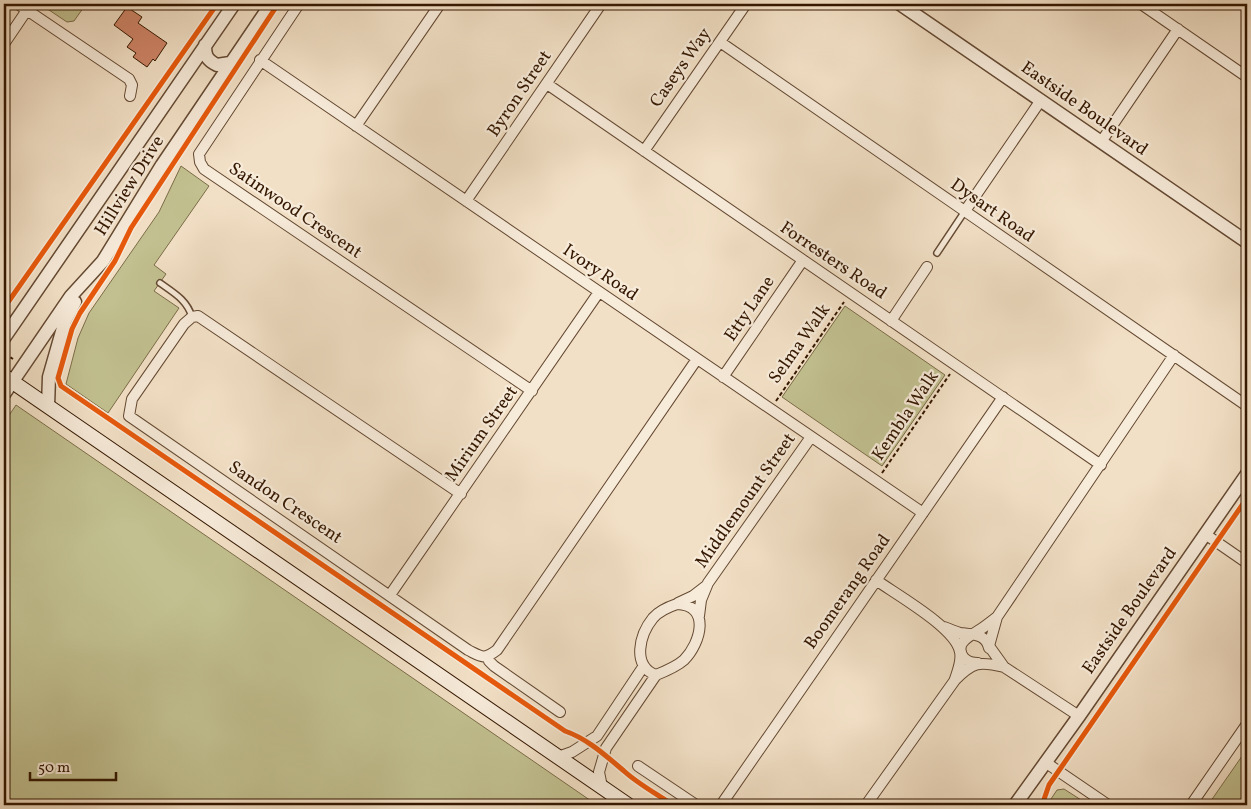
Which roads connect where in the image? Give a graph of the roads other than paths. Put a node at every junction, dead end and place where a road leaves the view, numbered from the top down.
1 (234, 4) edge
2 (271, 4) edge
3 (299, 4) edge
4 (440, 4) edge
5 (601, 4) edge
6 (746, 4) edge
7 (900, 4) edge
8 (1141, 4) edge
9 (23, 7) edge
10 (1178, 29) junction
11 (720, 42) junction
12 (4, 44) edge
13 (205, 45) junction
14 (260, 60) junction
15 (230, 63) junction
16 (1247, 77) edge
17 (547, 84) junction
18 (130, 96) dead end
19 (1041, 100) junction
20 (356, 126) junction
21 (1101, 142) junction
22 (644, 151) junction
23 (466, 201) junction
24 (965, 211) junction
25 (1247, 242) edge
26 (937, 253) dead end
27 (803, 260) junction
28 (103, 261) junction
29 (927, 267) dead end
30 (160, 284) dead end
31 (600, 292) junction
32 (20, 314) junction
33 (192, 316) junction
34 (891, 321) junction
35 (4, 326) edge
36 (4, 338) edge
37 (1174, 355) junction
38 (697, 359) junction
39 (723, 377) junction
40 (8, 378) edge
41 (532, 391) junction
42 (4, 394) edge
43 (1003, 397) junction
44 (48, 406) junction
45 (1247, 406) edge
46 (811, 437) junction
47 (1101, 465) junction
48 (1247, 474) edge
49 (460, 494) junction
50 (923, 513) junction
51 (1205, 534) junction
52 (1247, 563) edge
53 (876, 580) junction
54 (708, 583) junction
55 (390, 595) junction
56 (677, 604) junction
57 (699, 616) junction
58 (997, 617) junction
59 (944, 627) junction
60 (972, 634) junction
61 (989, 646) junction
62 (960, 652) junction
63 (488, 657) junction
64 (977, 663) junction
65 (643, 667) junction
66 (1004, 667) junction
67 (656, 675) junction
68 (954, 680) junction
69 (560, 712) dead end
70 (1079, 716) junction
71 (1247, 724) edge
72 (516, 728) junction
73 (558, 757) junction
74 (1044, 765) junction
75 (638, 766) dead end
76 (602, 787) junction
77 (618, 805) edge
78 (628, 805) edge
79 (696, 805) edge
80 (721, 805) edge
81 (866, 805) edge
82 (1015, 805) edge
83 (1024, 805) edge
84 (1108, 805) edge
85 (1191, 805) edge

1 - 13 street, Hillview Drive
2 - 15 street, Hillview Drive
3 - 14 street, Satinwood Crescent
4 - 20 street
5 - 17 street, Byron Street
6 - 11 street, Caseys Way
7 - 19 street, Eastside Boulevard
8 - 10 street
9 - 12 street
9 - 18 street
10 - 16 street
10 - 21 street
11 - 22 street, Caseys Way
11 - 24 street, Dysart Road
13 - 15 street
13 - 32 street, Hillview Drive
14 - 20 street, Ivory Road
14 - 41 street, Satinwood Crescent
15 - 28 street, Hillview Drive
17 - 22 street, Forresters Road
17 - 23 street, Byron Street
19 - 21 street, Eastside Boulevard
19 - 24 street
20 - 23 street, Ivory Road
21 - 25 street, Eastside Boulevard
22 - 27 street, Forresters Road
23 - 31 street, Ivory Road
24 - 26 lane
24 - 37 street, Dysart Road
27 - 34 street, Forresters Road
27 - 39 street, Etty Lane
28 - 40 street, Hillview Drive
28 - 44 street
29 - 34 street
30 - 33 lane
31 - 38 street, Ivory Road
31 - 41 street, Mirium Street
32 - 35 street
32 - 36 street, Hillview Drive
33 - 49 street
33 - 55 street, Sandon Crescent
34 - 43 street, Forresters Road
37 - 45 street, Dysart Road
37 - 47 street
38 - 39 street, Ivory Road
38 - 63 street
39 - 46 street, Ivory Road
40 - 42 street, Hillview Drive
40 - 44 main road
41 - 49 street, Mirium Street
43 - 47 street, Forresters Road
43 - 50 street, Boomerang Road
44 - 72 main road
46 - 50 street, Ivory Road
46 - 54 street, Middlemount Street
47 - 58 street
48 - 51 street, Eastside Boulevard
49 - 55 street, Mirium Street
50 - 53 street, Boomerang Road
51 - 52 street
51 - 70 street, Eastside Boulevard
53 - 59 street
53 - 80 street, Boomerang Road
54 - 56 street, Middlemount Street
54 - 57 street, Middlemount Street
55 - 63 street, Sandon Crescent
56 - 57 street
56 - 65 street
57 - 67 street
58 - 60 street
58 - 61 street
59 - 60 street
59 - 62 street
60 - 61 street
60 - 62 street
61 - 64 street
61 - 66 street
62 - 64 street
62 - 68 street
63 - 69 street
64 - 66 street
64 - 68 street
65 - 67 street
65 - 73 street
66 - 70 street
67 - 76 street
68 - 81 street
70 - 74 street, Eastside Boulevard
71 - 85 street
72 - 73 main road
72 - 77 main road
73 - 76 main road
74 - 82 street, Eastside Boulevard
74 - 83 street, Eastside Boulevard
74 - 84 street
75 - 79 street
76 - 78 main road

